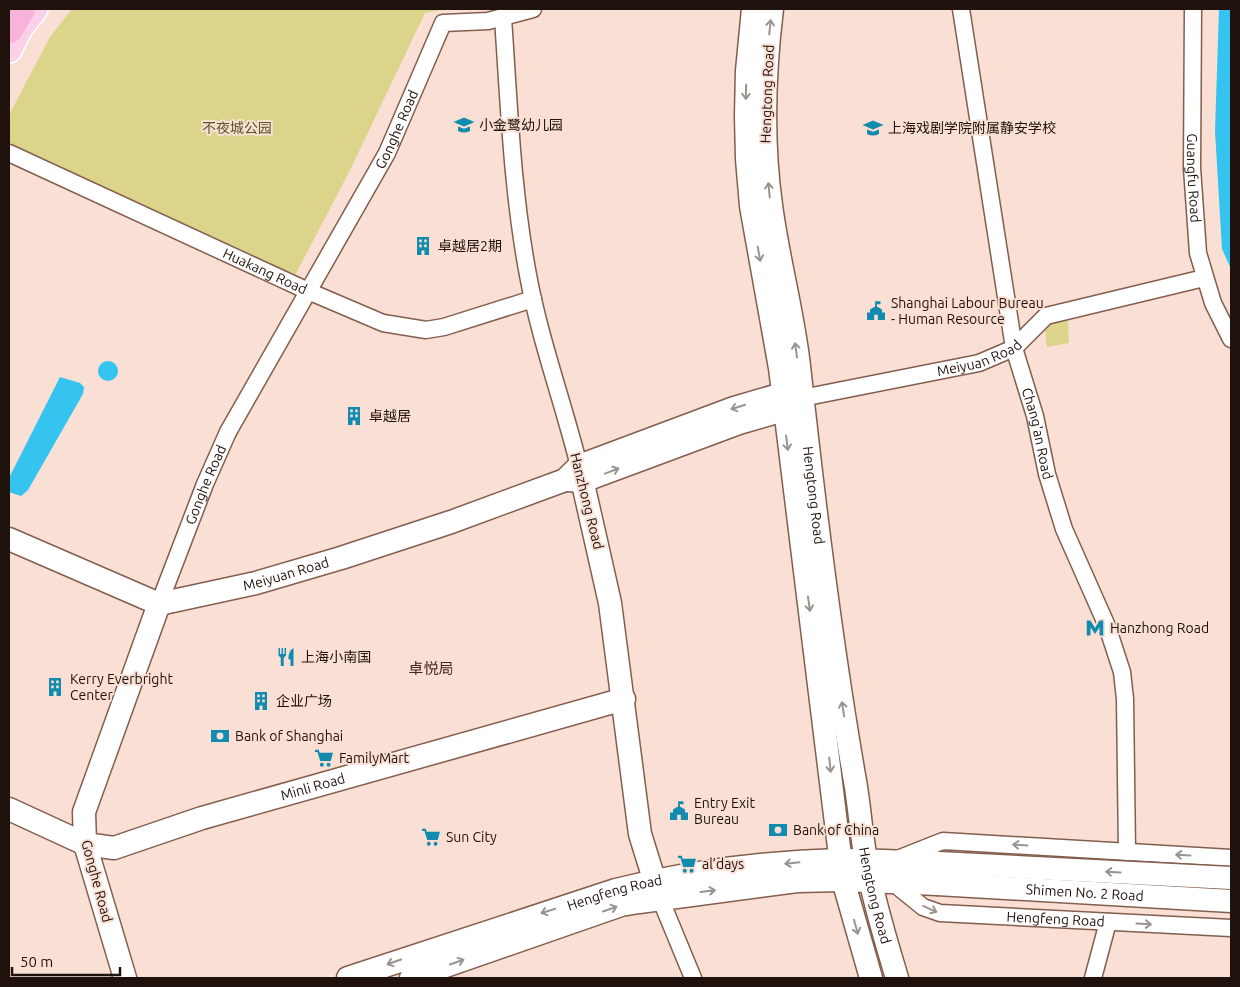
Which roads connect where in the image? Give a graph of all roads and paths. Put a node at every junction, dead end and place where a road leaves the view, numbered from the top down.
1 (21, 9) edge
2 (35, 9) edge
3 (533, 9) edge
4 (753, 9) edge
5 (772, 9) edge
6 (961, 9) edge
7 (1193, 9) edge
8 (503, 18) junction
9 (9, 29) edge
10 (9, 50) edge
11 (9, 153) edge
12 (1204, 278) junction
13 (308, 291) junction
14 (533, 300) junction
15 (1231, 339) edge
16 (1014, 348) junction
17 (789, 401) junction
18 (576, 476) junction
19 (9, 539) edge
20 (159, 604) junction
21 (624, 699) junction
22 (9, 809) edge
23 (85, 844) junction
24 (1127, 852) junction
25 (1231, 858) edge
26 (842, 870) junction
27 (879, 871) junction
28 (938, 873) junction
29 (1231, 878) edge
30 (657, 889) junction
31 (1231, 901) edge
32 (1108, 922) junction
33 (1231, 928) edge
34 (125, 978) edge
35 (348, 978) edge
36 (411, 978) edge
37 (693, 978) edge
38 (871, 978) edge
39 (897, 978) edge
40 (1093, 978) edge

1 - 9 highway
2 - 10 main road
3 - 8 street
4 -> 17 main road, Hengtong Road
17 -> 5 main road, Hengtong Road
6 - 16 street, Chang'an Road
7 - 12 street, Guangfu Road
8 - 13 street, Gonghe Road
8 - 14 street, Hanzhong Road
11 - 13 street, Huakang Road
12 - 15 street, Guangfu Road
12 - 16 street, Meiyuan Road
13 - 14 street, Huakang Road
13 - 20 street, Gonghe Road
14 - 18 street, Hanzhong Road
16 - 17 street, Meiyuan Road
16 - 24 street, Chang'an Road
17 - 18 main road, Meiyuan Road
17 -> 26 main road, Hengtong Road
27 -> 17 main road, Hengtong Road
18 - 20 main road, Meiyuan Road
18 - 21 main road, Hanzhong Road
19 - 20 main road
20 - 23 main road, Gonghe Road
21 - 23 main road, Minli Road
21 - 30 main road, Hanzhong Road
22 - 23 main road, Minli Road
23 - 34 main road, Gonghe Road
25 -> 24 street, Hengfeng Road
24 -> 27 street, Hengfeng Road
26 - 27 main road, Hengfeng Road
26 - 30 main road, Hengfeng Road
26 -> 38 main road, Hengtong Road
27 - 28 main road, Hengfeng Road
27 -> 32 street, Hengfeng Road
27 - 39 main road, Hengtong Road
29 -> 28 main road, Shimen No. 2 Road, bridge
28 - 31 main road, Shimen No. 2 Road, bridge
30 -> 35 main road, Hengfeng Road
36 -> 30 main road, Hengfeng Road
30 - 37 street, Hanzhong Road
32 -> 33 street, Hengfeng Road
32 - 40 street

